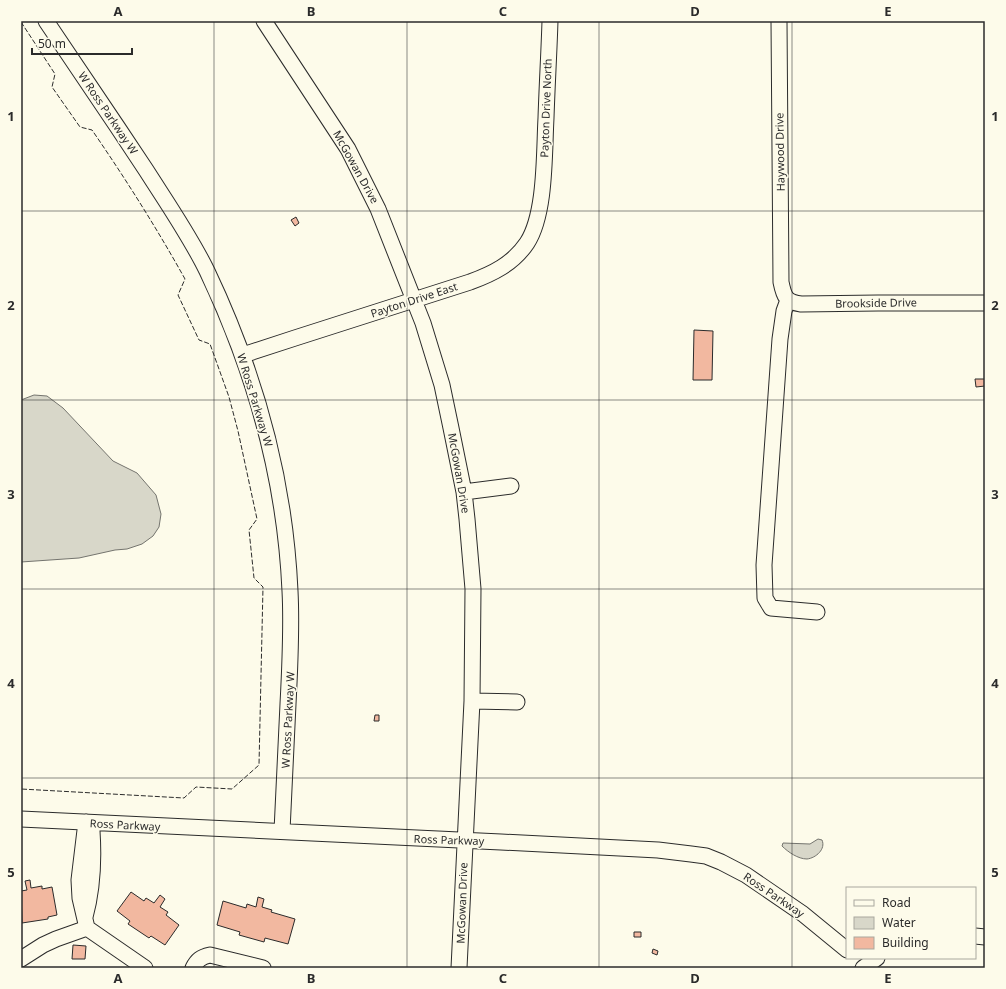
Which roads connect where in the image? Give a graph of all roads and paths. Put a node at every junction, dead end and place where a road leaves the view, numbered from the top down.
1 (46, 21) edge
2 (264, 21) edge
3 (550, 21) edge
4 (779, 21) edge
5 (541, 195) joint
6 (414, 300) junction
7 (788, 300) junction
8 (985, 303) edge
9 (243, 356) junction
10 (511, 486) dead end
11 (464, 492) junction
12 (816, 612) dead end
13 (472, 701) junction
14 (517, 702) dead end
15 (21, 819) edge
16 (89, 822) junction
17 (282, 831) junction
18 (465, 841) junction
19 (86, 923) junction
20 (846, 949) edge
21 (854, 959) edge
22 (876, 959) edge
23 (26, 961) edge
24 (146, 968) edge
25 (193, 968) edge
26 (264, 968) edge
27 (459, 968) edge
28 (862, 968) edge

1 - 9 street, W Ross Parkway W
2 - 6 street, McGowan Drive
3 - 5 street, Payton Drive North
4 - 7 street, Haywood Drive
5 - 6 street, Payton Drive East
6 - 9 street, Payton Drive East
6 - 11 street, McGowan Drive
7 - 8 street, Brookside Drive
7 - 12 street
9 - 17 street, W Ross Parkway W
10 - 11 street
11 - 13 street, McGowan Drive
13 - 14 street
13 - 18 street, McGowan Drive
15 - 16 street, Ross Parkway
16 - 17 street, Ross Parkway
16 - 19 street
17 - 18 street, Ross Parkway
18 - 20 street, Ross Parkway
18 - 27 street, McGowan Drive
19 - 23 street
19 - 24 street
21 - 28 street
22 - 28 street
25 - 26 street

